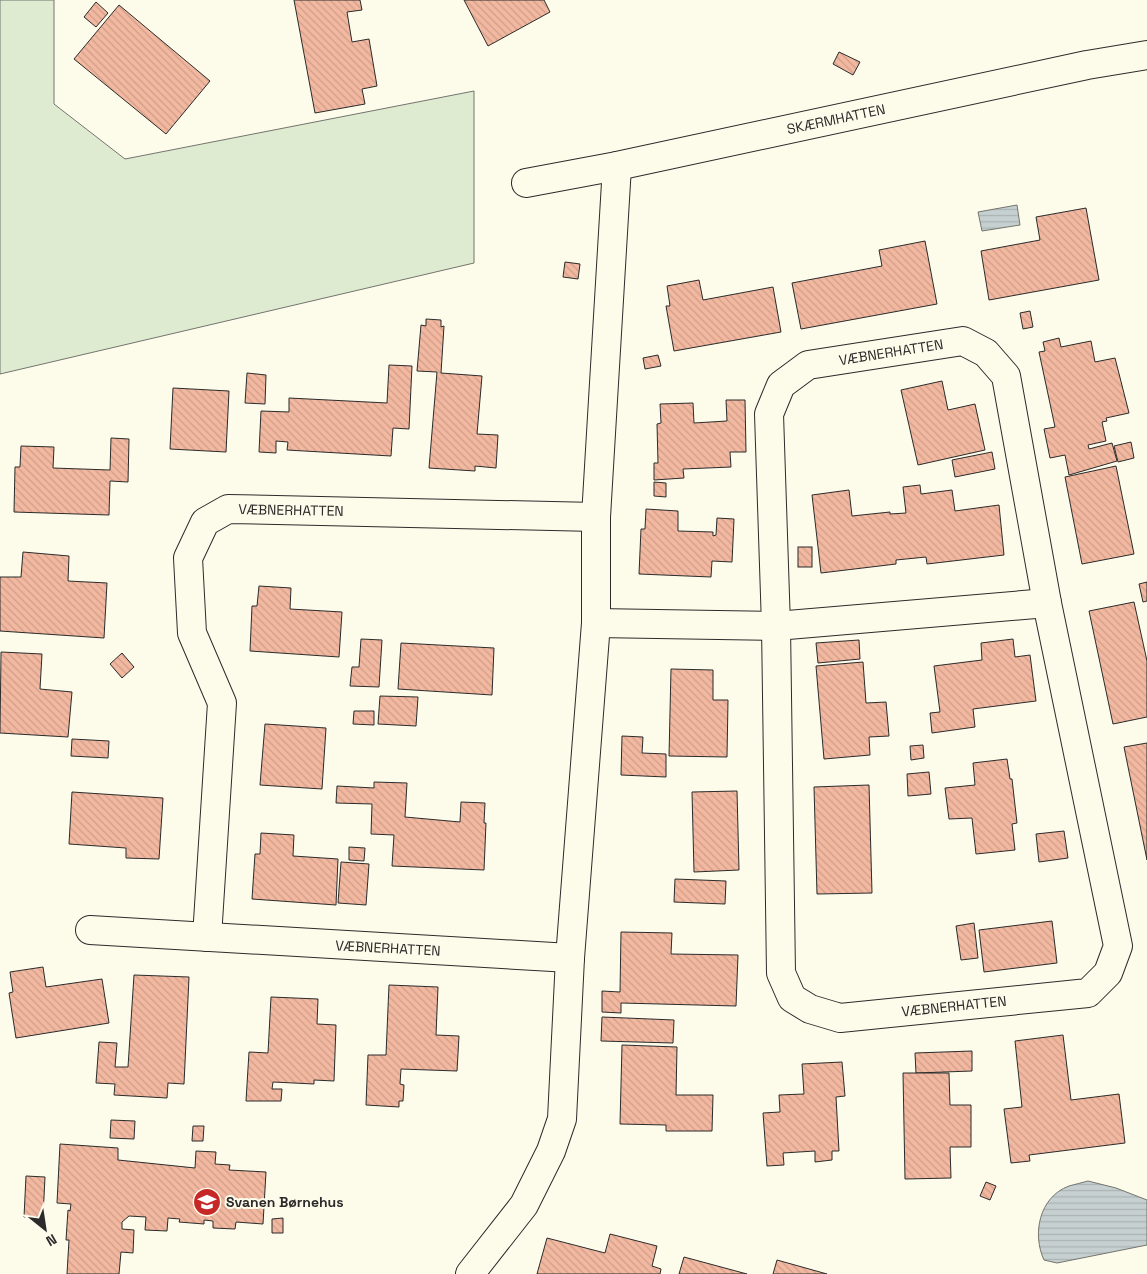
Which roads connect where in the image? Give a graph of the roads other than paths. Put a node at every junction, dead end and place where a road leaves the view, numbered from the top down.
1 (1147, 54) edge
2 (617, 166) junction
3 (526, 183) dead end
4 (596, 517) junction
5 (1047, 604) junction
6 (596, 624) junction
7 (776, 626) junction
8 (90, 930) dead end
9 (207, 937) junction
10 (570, 958) junction
11 (470, 1274) edge

1 - 2 street, SKÆRMHATTEN
2 - 3 street, SKÆRMHATTEN
2 - 4 street
4 - 6 street
4 - 9 street, VÆBNERHATTEN
5 - 7 street
5 - 7 street, VÆBNERHATTEN
5 - 7 street, VÆBNERHATTEN
6 - 7 street
6 - 10 street
8 - 9 street, VÆBNERHATTEN
9 - 10 street, VÆBNERHATTEN
10 - 11 street

